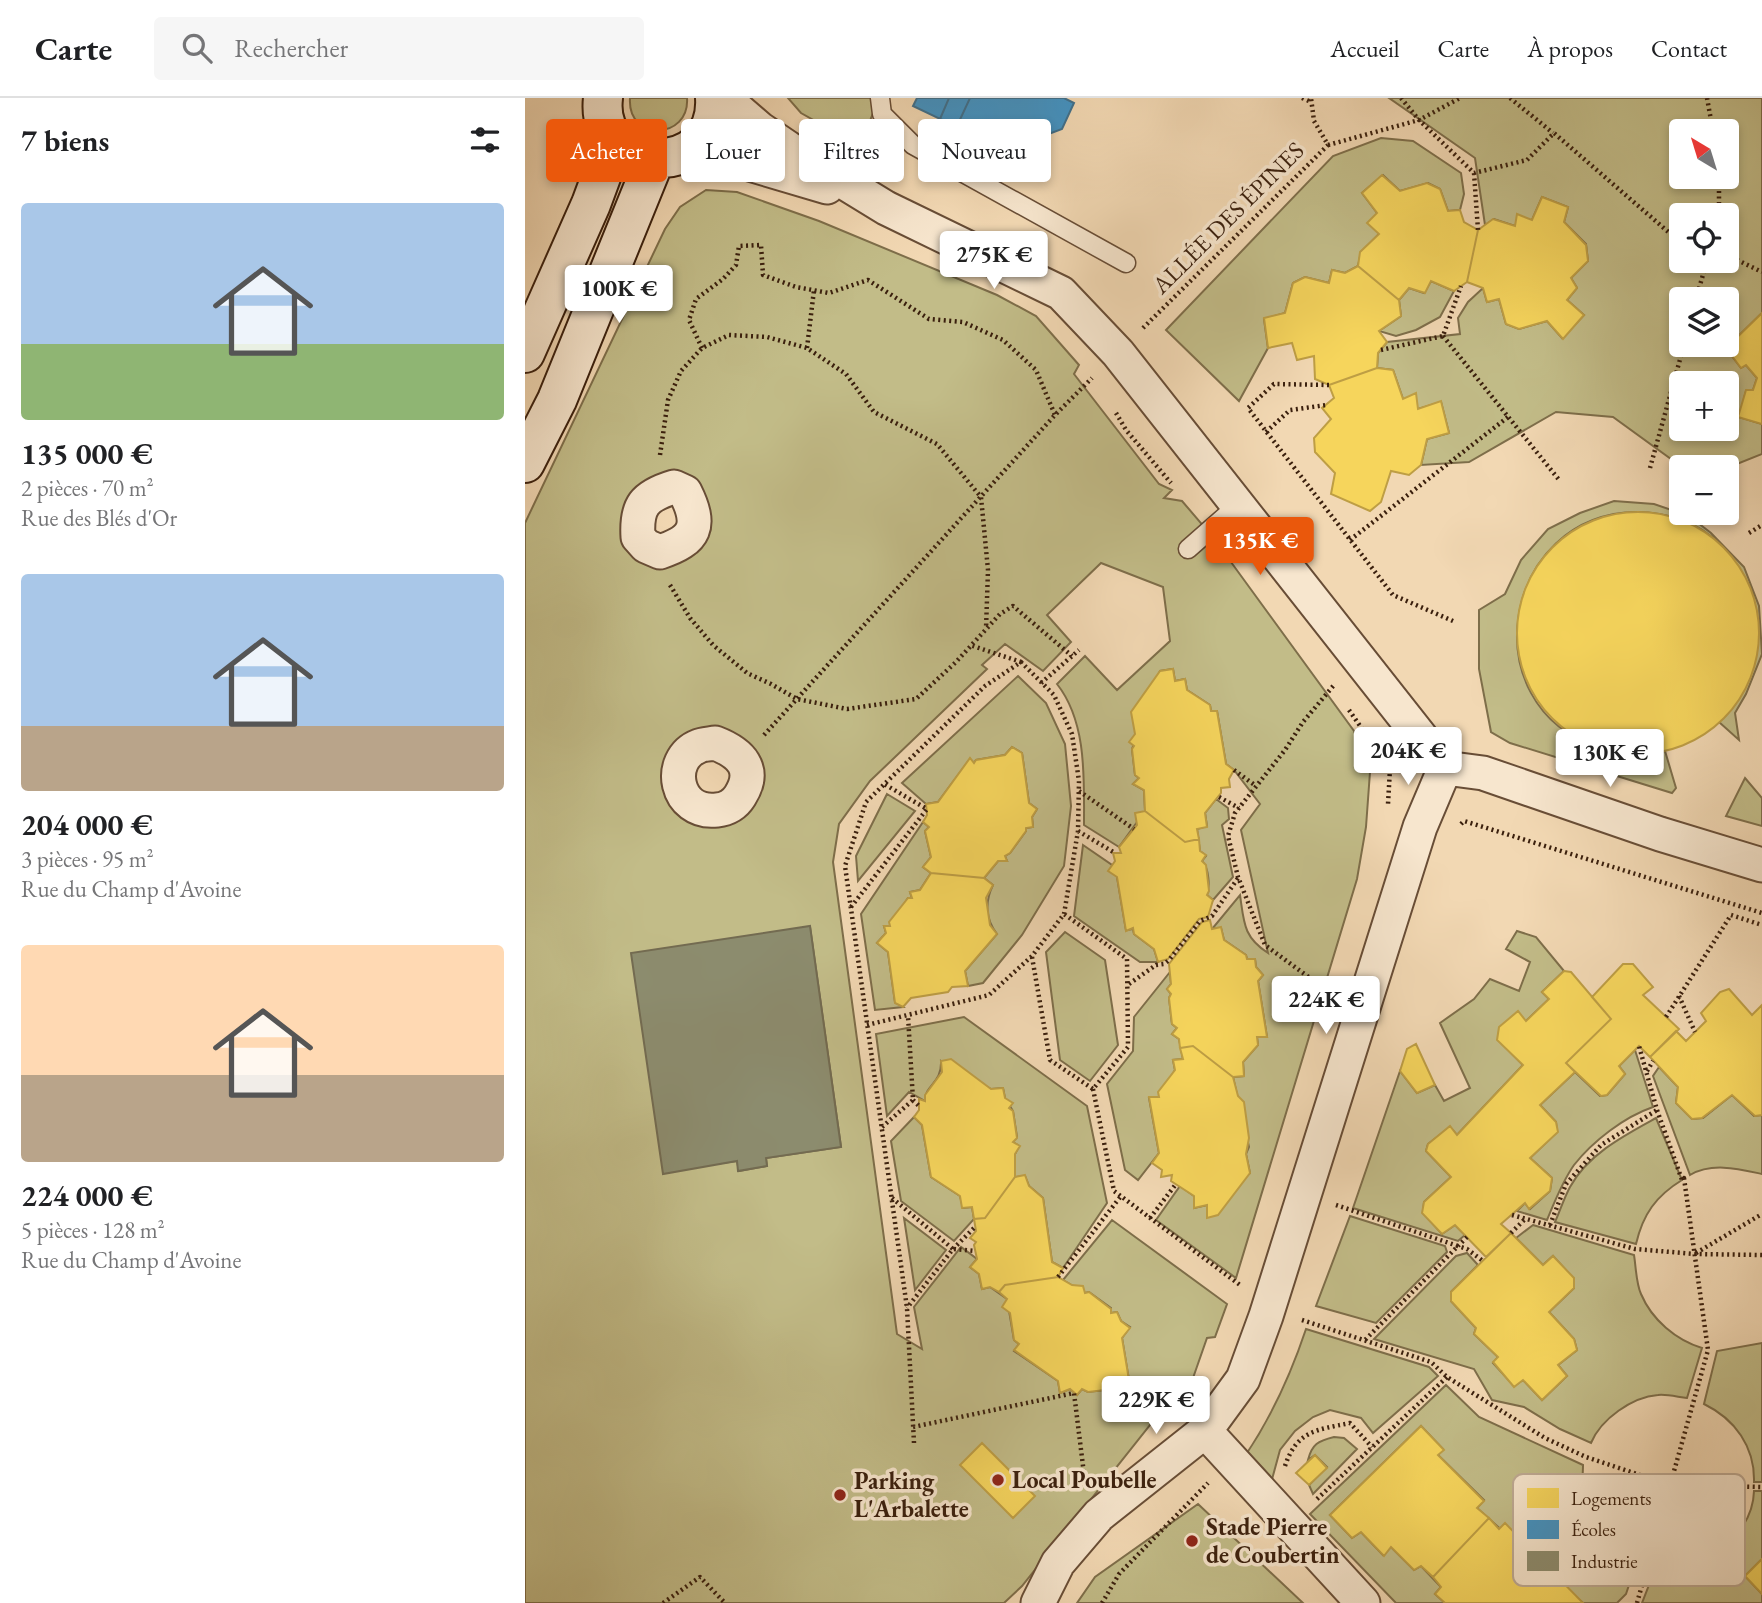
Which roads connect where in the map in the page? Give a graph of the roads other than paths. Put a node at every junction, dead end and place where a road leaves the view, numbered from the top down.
1 (603, 98) edge
2 (715, 98) edge
3 (725, 98) edge
4 (880, 98) edge
5 (606, 119) edge
6 (667, 156) edge
7 (671, 156) junction
8 (598, 182) edge
9 (886, 208) junction
10 (1126, 263) dead end
11 (525, 353) edge
12 (525, 463) edge
13 (1238, 505) junction
14 (1188, 549) dead end
15 (1445, 768) junction
16 (1762, 865) edge
17 (1205, 1431) junction
18 (1038, 1603) edge
19 (1363, 1603) edge

1 - 5 main road
2 - 7 main road
3 - 9 street
4 - 10 lane
6 - 7 main road
7 - 9 street
7 - 12 main road
8 - 11 main road
9 - 13 street
13 - 14 lane
13 - 15 street
15 - 16 street
15 - 17 street
17 - 18 street
17 - 19 street

